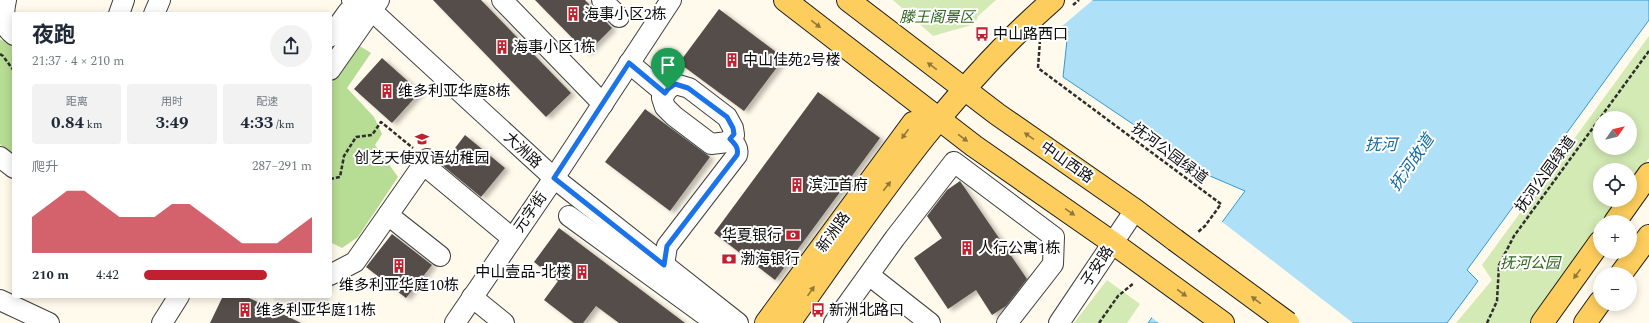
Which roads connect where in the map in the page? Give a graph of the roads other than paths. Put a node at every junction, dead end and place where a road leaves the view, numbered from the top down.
1 (6, 0) edge
2 (124, 0) edge
3 (160, 0) edge
4 (352, 0) edge
5 (502, 0) edge
6 (602, 0) edge
7 (671, 0) edge
8 (785, 0) edge
9 (848, 0) edge
10 (375, 5) edge
11 (1053, 7) edge
12 (120, 12) edge
13 (155, 12) edge
14 (619, 17) dead end
15 (6, 26) edge
16 (332, 34) edge
17 (629, 63) junction
18 (332, 67) edge
19 (964, 89) junction
20 (665, 93) junction
21 (603, 104) junction
22 (939, 120) junction
23 (730, 139) junction
24 (0, 157) edge
25 (12, 166) edge
26 (1649, 174) edge
27 (554, 178) junction
28 (1135, 210) junction
29 (388, 215) junction
30 (1620, 215) edge
31 (569, 216) dead end
32 (1649, 236) edge
33 (512, 238) junction
34 (1113, 243) junction
35 (1593, 252) edge
36 (440, 256) dead end
37 (664, 265) junction
38 (1626, 267) edge
39 (332, 273) edge
40 (869, 275) junction
41 (472, 297) junction
42 (178, 298) edge
43 (0, 300) edge
44 (1594, 311) edge
45 (49, 323) edge
46 (162, 323) edge
47 (455, 323) edge
48 (504, 323) edge
49 (716, 323) edge
50 (738, 323) edge
51 (766, 323) edge
52 (789, 323) edge
53 (834, 323) edge
54 (930, 323) edge
55 (1007, 323) edge
56 (1059, 323) edge
57 (1223, 323) edge
58 (1288, 323) edge
59 (1542, 323) edge
60 (1585, 323) edge

1 - 15 street
2 - 12 street
3 - 13 street
4 - 10 street, 大洲路
5 - 21 street
6 - 14 street
7 - 17 street, 元字街
8 -> 22 main road
19 -> 9 main road, 中山西路
10 - 16 street
10 - 18 street
10 - 27 street, 大洲路
11 - 19 main road, 新洲路
17 - 20 street
17 - 21 street, 元字街
19 - 22 main road, 新洲路
28 -> 19 main road, 中山西路
20 - 23 street
20 - 23 street
21 - 27 street, 元字街
22 -> 34 main road
22 -> 51 main road, 新洲路
52 -> 22 main road, 新洲路
23 - 37 street
24 - 25 street
26 - 30 main road
27 - 33 street, 元字街
27 - 37 street, 大洲路
28 - 34 street, 子安路
58 -> 28 main road, 中山西路, bridge
29 - 33 street
29 - 36 street
29 - 39 street
31 - 49 street
32 - 38 main road
33 - 41 street, 元字街
34 - 56 street, 子安路
34 -> 57 main road
35 -> 59 main road
37 - 50 street, 大洲路
40 - 53 street
40 - 54 street
40 - 55 street
41 - 47 street, 元字街
41 - 48 street
42 - 46 street
43 - 45 street
44 - 60 main road

